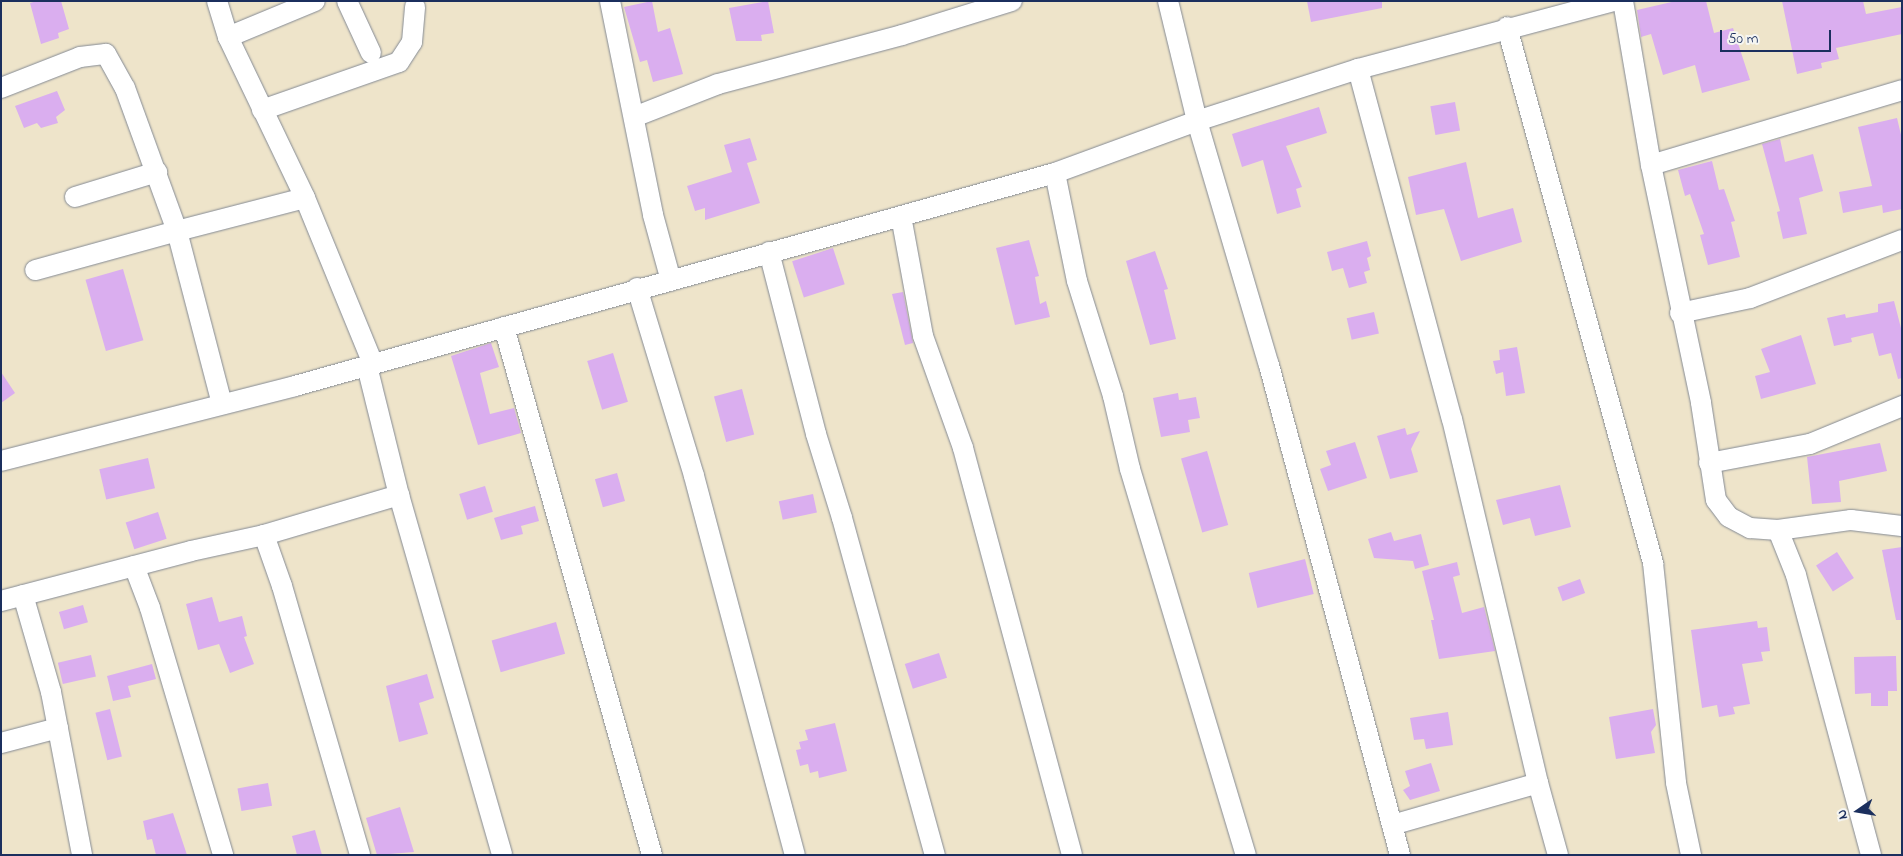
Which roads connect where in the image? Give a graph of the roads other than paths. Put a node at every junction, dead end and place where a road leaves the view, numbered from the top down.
1 (217, 1) edge
2 (315, 1) edge
3 (347, 1) edge
4 (610, 1) edge
5 (1012, 1) edge
6 (1168, 1) edge
7 (1613, 1) edge
8 (1623, 1) edge
9 (415, 7) dead end
10 (1507, 27) junction
11 (228, 37) junction
12 (371, 53) dead end
13 (1358, 69) junction
14 (1, 88) edge
15 (1902, 90) edge
16 (262, 110) junction
17 (634, 117) junction
18 (1198, 121) junction
19 (1651, 166) junction
20 (157, 172) junction
21 (1055, 173) junction
22 (75, 197) dead end
23 (305, 198) junction
24 (901, 216) junction
25 (178, 231) junction
26 (1902, 240) edge
27 (769, 252) junction
28 (35, 270) dead end
29 (671, 281) junction
30 (637, 288) junction
31 (1680, 313) junction
32 (504, 327) junction
33 (373, 364) junction
34 (222, 404) junction
35 (1902, 406) edge
36 (1, 461) edge
37 (1709, 463) junction
38 (398, 495) junction
39 (1902, 526) edge
40 (1778, 530) junction
41 (264, 534) junction
42 (134, 566) junction
43 (23, 595) junction
44 (1, 601) edge
45 (58, 728) junction
46 (1, 743) edge
47 (1538, 783) junction
48 (1392, 825) junction
49 (82, 855) edge
50 (223, 855) edge
51 (360, 855) edge
52 (502, 855) edge
53 (652, 855) edge
54 (795, 855) edge
55 (935, 855) edge
56 (1072, 855) edge
57 (1246, 855) edge
58 (1400, 855) edge
59 (1558, 855) edge
60 (1691, 855) edge
61 (1871, 855) edge

1 - 11 street
2 - 11 street
3 - 12 street
4 - 17 street
5 - 17 street
6 - 18 street
7 - 10 street
8 - 19 street
9 - 16 street
10 - 13 street
10 - 60 street
11 - 16 street
13 - 18 street
13 - 47 street
14 - 20 street
15 - 19 street
16 - 23 street
17 - 29 street
18 - 21 street
18 - 48 street
19 - 31 street
20 - 22 street
20 - 25 street
21 - 24 street
21 - 57 street
23 - 25 street
23 - 33 street
24 - 27 street
24 - 56 street
25 - 28 street
25 - 34 street
26 - 31 street
27 - 29 street
27 - 55 street
29 - 30 street
30 - 32 street
30 - 54 street
31 - 37 street
32 - 33 street
32 - 53 street
33 - 34 street
33 - 38 street
34 - 36 street
35 - 37 street
37 - 40 street
38 - 41 street
38 - 52 street
39 - 40 street
40 - 61 street
41 - 42 street
41 - 51 street
42 - 43 street
42 - 50 street
43 - 44 street
43 - 45 street
45 - 46 street
45 - 49 street
47 - 48 street
47 - 59 street
48 - 58 street

